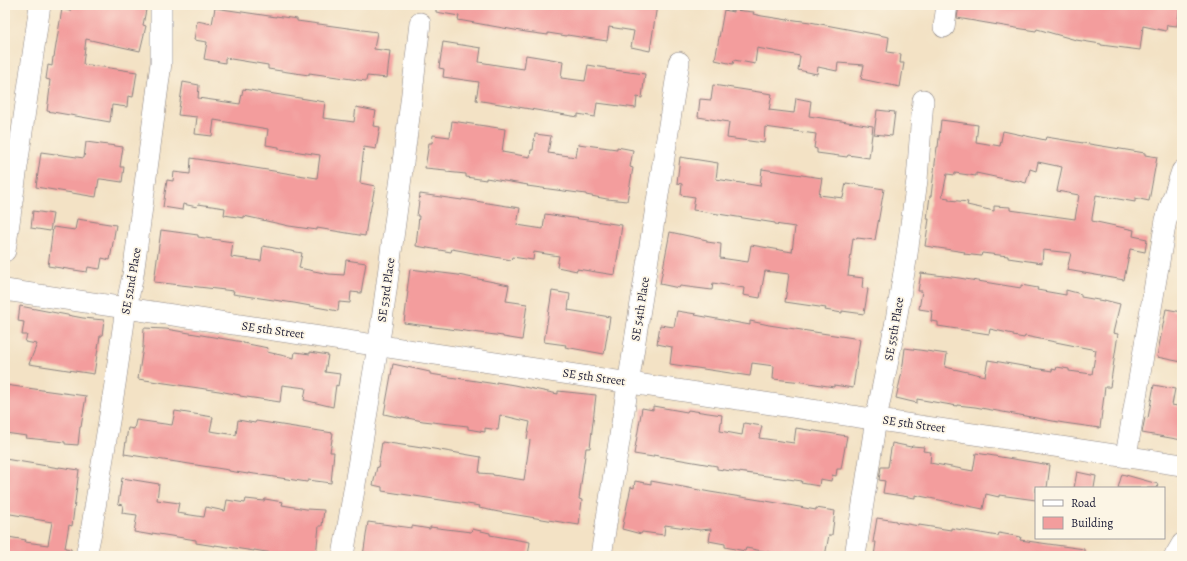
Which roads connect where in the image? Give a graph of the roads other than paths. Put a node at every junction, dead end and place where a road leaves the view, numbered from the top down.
1 (40, 5) edge
2 (161, 5) edge
3 (947, 5) edge
4 (420, 23) dead end
5 (944, 27) dead end
6 (679, 62) dead end
7 (923, 100) dead end
8 (1182, 171) edge
9 (5, 251) edge
10 (5, 290) edge
11 (126, 308) junction
12 (378, 345) junction
13 (628, 382) junction
14 (876, 419) junction
15 (1126, 456) junction
16 (1182, 465) edge
17 (1182, 544) edge
18 (86, 556) edge
19 (343, 556) edge
20 (602, 556) edge
21 (855, 556) edge
22 (1175, 556) edge

1 - 9 street
2 - 11 street, SE 52nd Place
3 - 5 street
4 - 12 street, SE 53rd Place
6 - 13 street, SE 54th Place
7 - 14 street, SE 55th Place
8 - 15 street
10 - 11 street, SE 5th Street
11 - 12 street, SE 5th Street
11 - 18 street, SE 52nd Place
12 - 13 street, SE 5th Street
12 - 19 street, SE 53rd Place
13 - 14 street, SE 5th Street
13 - 20 street, SE 54th Place
14 - 15 street, SE 5th Street
14 - 21 street, SE 55th Place
15 - 16 street, SE 5th Street
17 - 22 street

